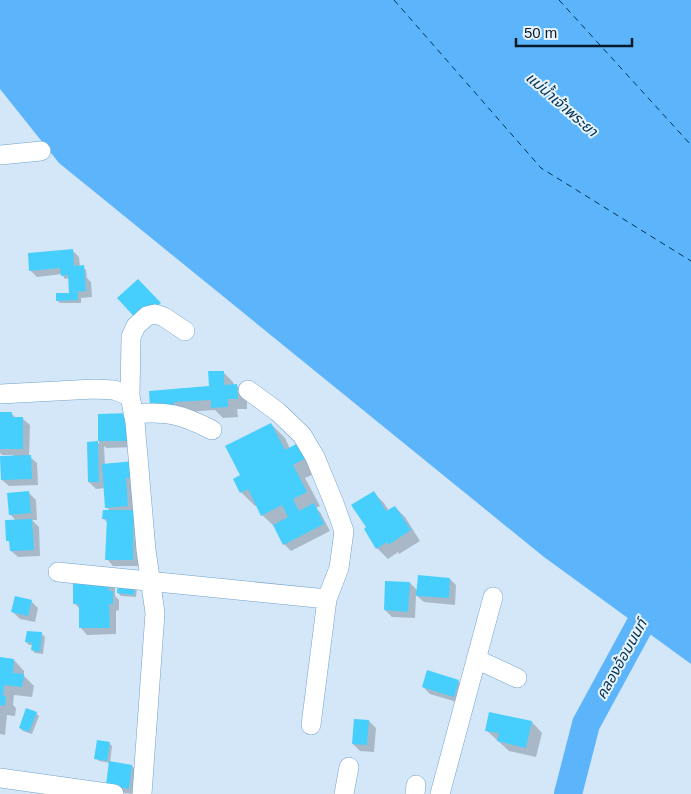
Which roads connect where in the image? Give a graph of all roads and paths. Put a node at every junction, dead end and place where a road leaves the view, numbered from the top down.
1 (41, 151) dead end
2 (0, 155) edge
3 (185, 331) dead end
4 (248, 390) dead end
5 (0, 394) edge
6 (131, 405) junction
7 (212, 430) dead end
8 (58, 572) dead end
9 (152, 580) junction
10 (492, 597) dead end
11 (327, 599) junction
12 (476, 659) junction
13 (517, 678) dead end
14 (311, 725) dead end
15 (349, 768) dead end
16 (0, 778) edge
17 (114, 794) edge
18 (142, 794) edge
19 (344, 794) edge
20 (440, 794) edge

1 - 2 street
3 - 6 street
4 - 11 street
5 - 6 street
6 - 7 street
6 - 9 street
8 - 9 street
9 - 11 street
9 - 18 street
10 - 12 street
11 - 14 street
12 - 13 street
12 - 20 street
15 - 19 street
16 - 17 street

